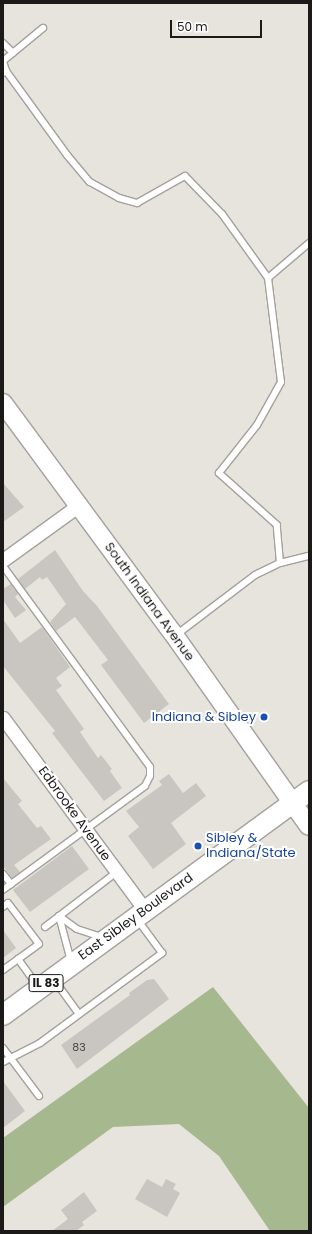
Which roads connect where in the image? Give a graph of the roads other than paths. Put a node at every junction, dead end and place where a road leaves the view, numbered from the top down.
1 (43, 28) dead end
2 (3, 43) edge
3 (13, 53) junction
4 (4, 72) edge
5 (309, 243) edge
6 (268, 278) junction
7 (3, 403) edge
8 (78, 505) junction
9 (309, 556) edge
10 (3, 560) edge
11 (280, 563) junction
12 (3, 566) edge
13 (175, 636) junction
14 (3, 718) edge
15 (301, 797) edge
16 (85, 830) junction
17 (309, 831) edge
18 (117, 872) junction
19 (3, 874) edge
20 (11, 884) junction
21 (3, 890) edge
22 (3, 907) edge
23 (140, 914) junction
24 (59, 916) junction
25 (45, 927) dead end
26 (107, 938) junction
27 (18, 959) junction
28 (71, 964) junction
29 (3, 970) edge
30 (46, 983) junction
31 (79, 1014) junction
32 (3, 1015) edge
33 (3, 1048) edge
34 (10, 1057) junction
35 (3, 1062) edge
36 (39, 1096) dead end

1 - 3 lane
2 - 3 lane
3 - 4 lane
4 - 6 lane
5 - 6 lane
6 - 11 lane
7 - 8 main road, South Indiana Avenue
8 - 10 street
8 - 13 main road, South Indiana Avenue
9 - 11 lane
11 - 13 lane
12 - 16 lane
13 - 15 main road, South Indiana Avenue
14 - 16 street, Edbrooke Avenue
15 - 17 main road, South Indiana Avenue
15 - 23 main road, East Sibley Boulevard / IL 83
16 - 18 street, Edbrooke Avenue
16 - 20 lane
18 - 23 street, Edbrooke Avenue
18 - 24 lane
19 - 20 lane
20 - 21 lane
22 - 27 lane
23 - 26 main road, East Sibley Boulevard / IL 83
23 - 31 lane
24 - 25 lane
24 - 26 lane
24 - 28 lane
26 - 28 main road, East Sibley Boulevard / IL 83
27 - 29 lane
27 - 30 lane
28 - 30 main road, East Sibley Boulevard / IL 83
30 - 31 lane
30 - 32 main road, East Sibley Boulevard / IL 83
31 - 34 lane
33 - 34 lane
34 - 35 lane
34 - 36 lane

